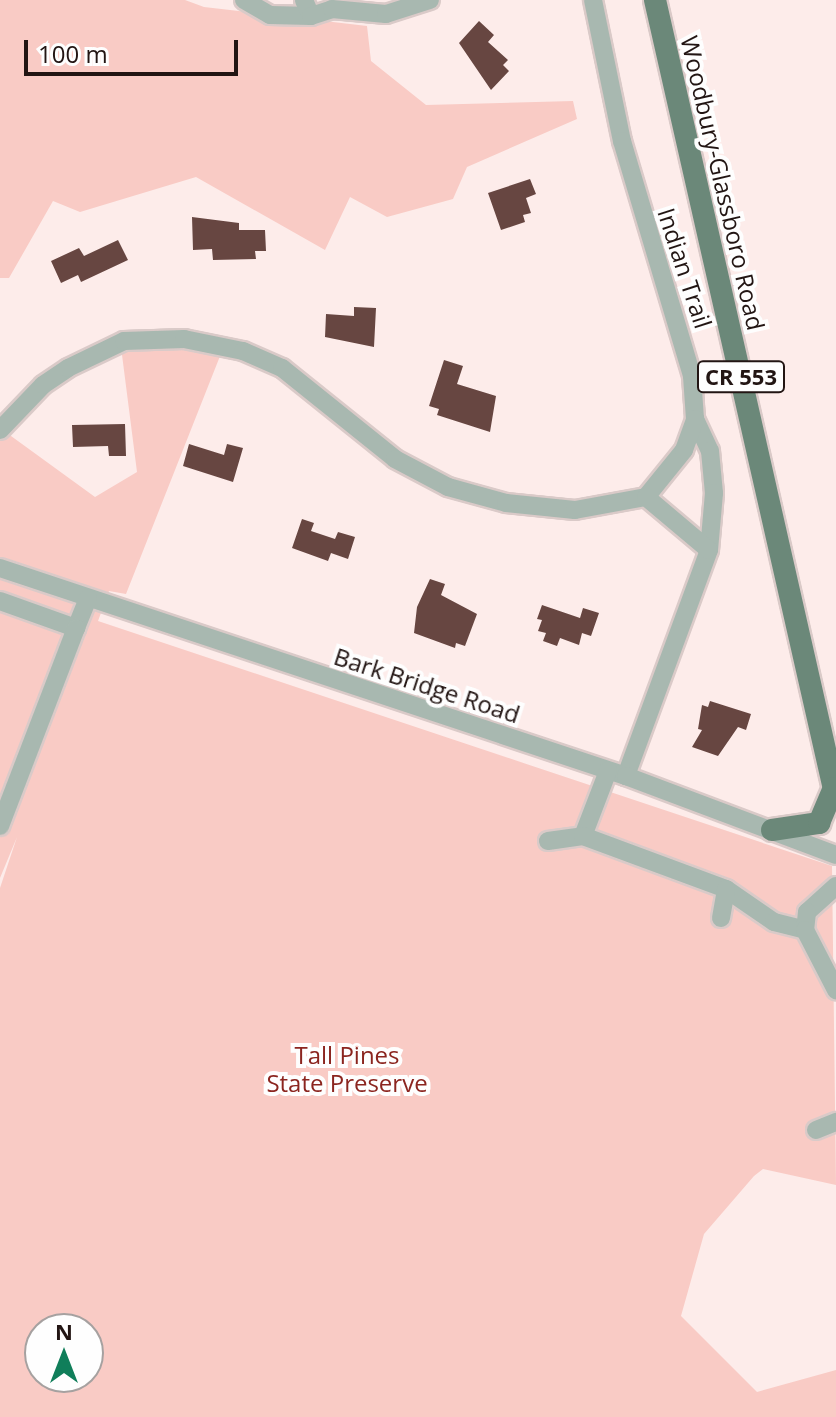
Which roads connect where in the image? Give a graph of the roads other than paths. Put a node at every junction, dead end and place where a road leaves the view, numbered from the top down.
1 (244, 0) edge
2 (430, 0) edge
3 (593, 0) edge
4 (655, 0) edge
5 (307, 8) edge
6 (695, 419) junction
7 (0, 430) edge
8 (646, 497) junction
9 (709, 550) junction
10 (0, 568) edge
11 (88, 598) junction
12 (0, 601) edge
13 (76, 628) junction
14 (617, 774) junction
15 (835, 793) edge
16 (0, 826) edge
17 (772, 830) junction
18 (583, 836) junction
19 (548, 841) dead end
20 (836, 855) edge
21 (836, 886) edge
22 (726, 889) junction
23 (721, 918) dead end
24 (805, 930) junction
25 (836, 990) edge
26 (836, 1122) edge
27 (816, 1130) dead end

1 - 5 street
2 - 5 street
3 - 6 street, Indian Trail
4 - 15 main road, Woodbury-Glassboro Road / CR 553
6 - 8 street
6 - 9 street, Indian Trail
7 - 8 street
8 - 9 street
9 - 14 street, Indian Trail
10 - 11 street, Bark Bridge Road
11 - 13 street
11 - 14 street, Bark Bridge Road
12 - 13 street
13 - 16 street
14 - 17 street, Bark Bridge Road
14 - 18 street, Indian Trail
15 - 17 main road
17 - 20 street, Bark Bridge Road
18 - 19 street
18 - 22 street
21 - 24 street
22 - 23 street
22 - 24 street
24 - 25 street
26 - 27 street

